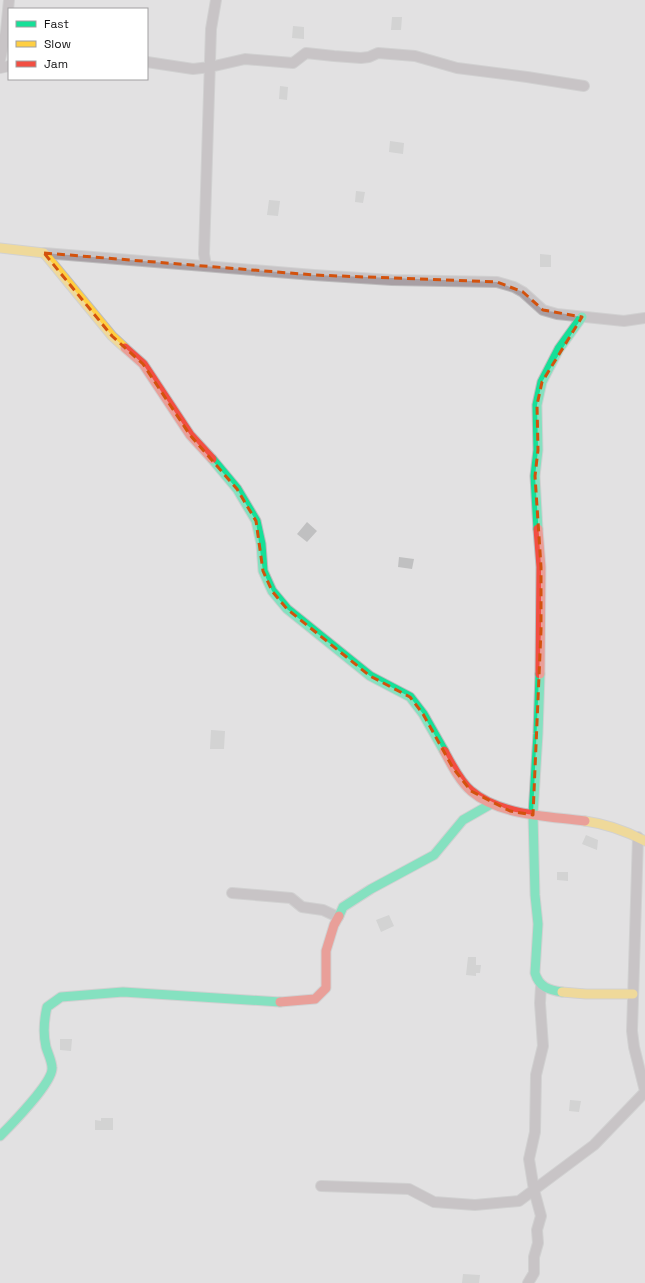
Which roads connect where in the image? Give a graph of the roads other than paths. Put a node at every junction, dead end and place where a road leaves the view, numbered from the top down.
1 (216, 0) edge
2 (8, 10) edge
3 (0, 60) edge
4 (148, 62) edge
5 (210, 67) junction
6 (584, 86) dead end
7 (0, 248) edge
8 (44, 253) junction
9 (206, 266) junction
10 (582, 317) junction
11 (645, 318) edge
12 (491, 804) junction
13 (533, 815) junction
14 (642, 839) edge
15 (232, 892) dead end
16 (338, 916) junction
17 (541, 986) junction
18 (633, 994) junction
19 (645, 1091) edge
20 (0, 1136) edge
21 (321, 1186) dead end
22 (534, 1190) junction
23 (528, 1283) edge

1 - 5 street
2 - 3 street
4 - 5 street
5 - 6 street
5 - 9 street
7 - 8 street
8 - 9 street
8 - 12 street
9 - 10 street
10 - 11 street
10 - 13 street
12 - 13 street
12 - 16 street
13 - 14 street
13 - 17 street
14 - 18 street
15 - 16 street
16 - 20 street
17 - 18 street
17 - 22 street
18 - 19 street
19 - 22 street
21 - 22 street
22 - 23 street

